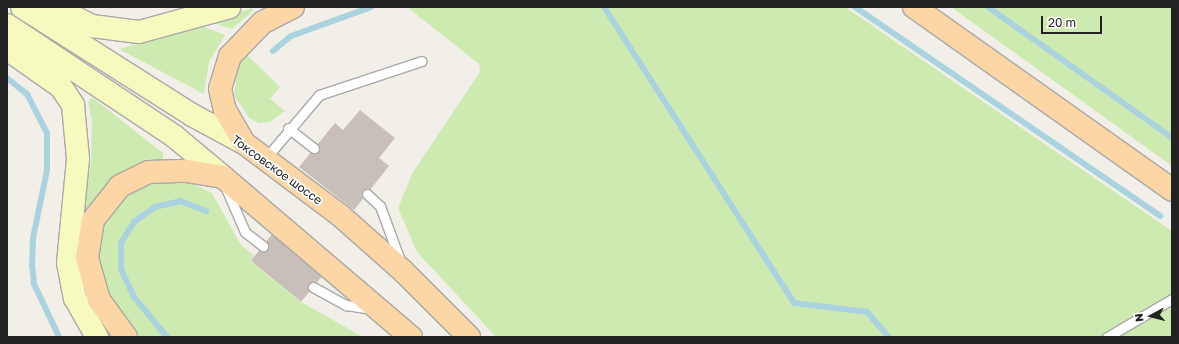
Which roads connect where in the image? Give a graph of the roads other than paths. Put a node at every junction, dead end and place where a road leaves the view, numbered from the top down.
1 (22, 7) edge
2 (55, 7) edge
3 (230, 7) edge
4 (293, 7) edge
5 (914, 7) edge
6 (7, 24) edge
7 (7, 49) edge
8 (422, 61) dead end
9 (288, 128) junction
10 (244, 143) junction
11 (314, 148) dead end
12 (265, 158) junction
13 (223, 177) junction
14 (1172, 190) edge
15 (367, 194) dead end
16 (263, 246) dead end
17 (404, 272) junction
18 (313, 287) dead end
19 (1172, 299) edge
20 (385, 311) junction
21 (97, 337) edge
22 (126, 337) edge
23 (411, 337) edge
24 (469, 337) edge
25 (1107, 337) edge

1 - 10 main road, Токсовское шоссе
2 - 3 main road
4 - 10 main road
5 - 14 main road
6 - 13 main road
7 - 21 main road
8 - 9 lane
9 - 11 lane
9 - 12 lane
10 - 12 main road, Токсовское шоссе
12 - 17 main road, Токсовское шоссе
13 - 16 lane
13 - 20 main road
13 - 22 main road
15 - 17 lane
17 - 24 main road, Токсовское шоссе
18 - 20 lane
19 - 25 lane
20 - 23 main road

